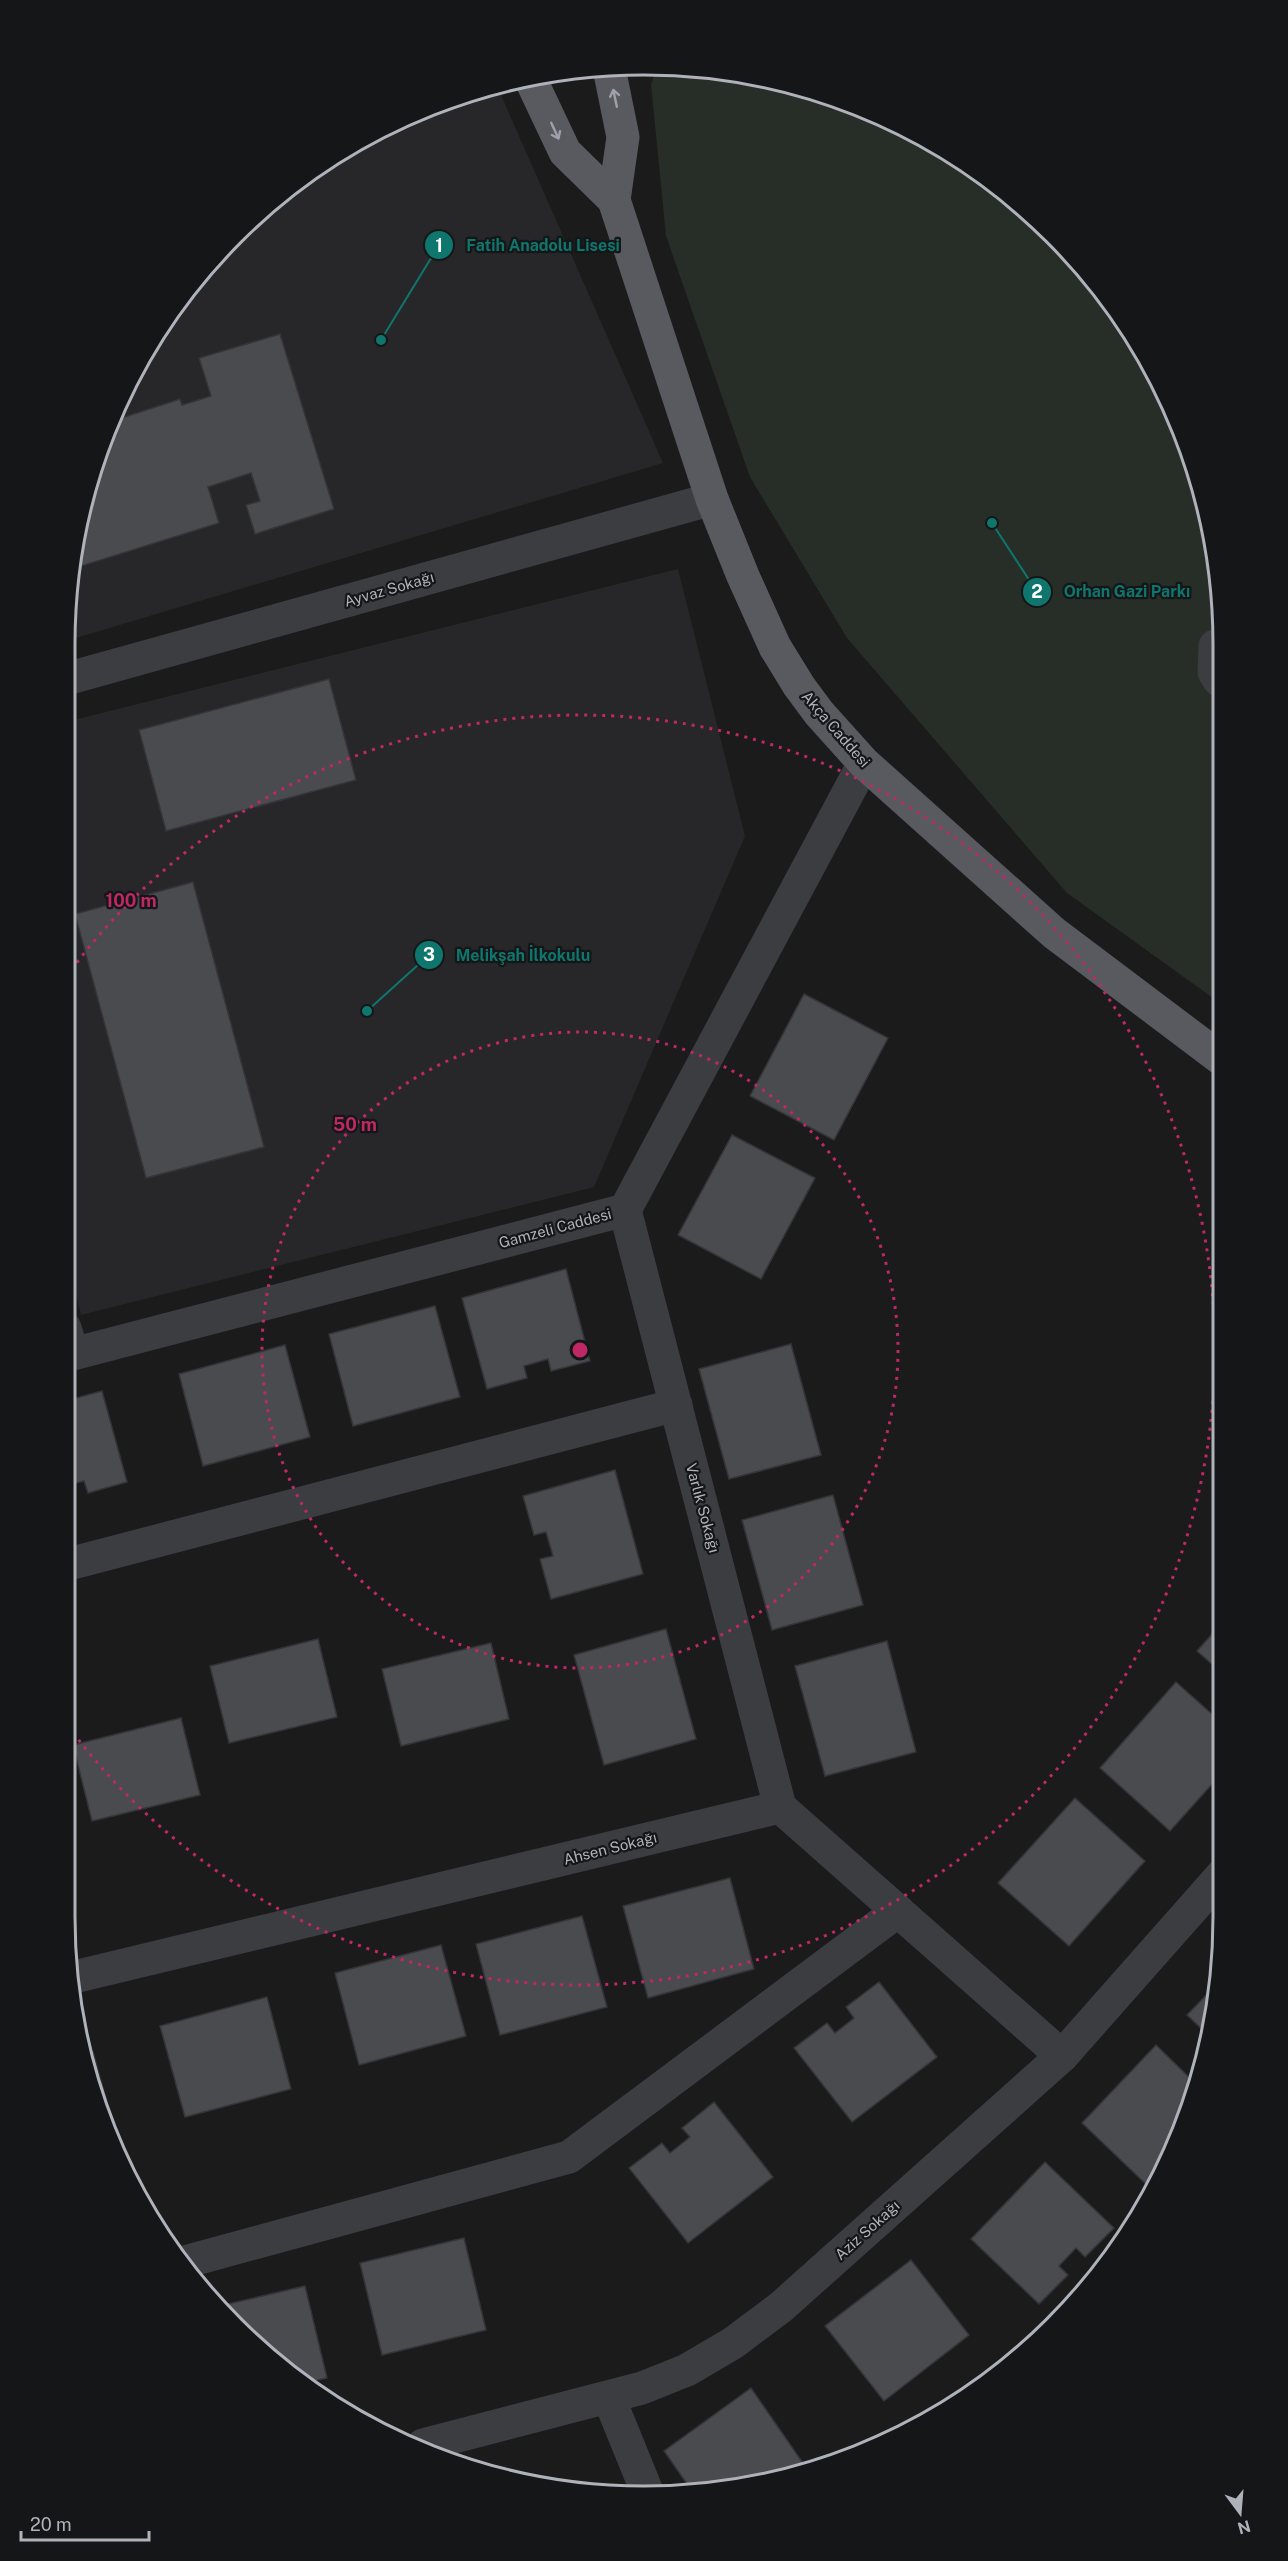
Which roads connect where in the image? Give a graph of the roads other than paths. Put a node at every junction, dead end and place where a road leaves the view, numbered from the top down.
1 (611, 76) edge
2 (534, 86) edge
3 (614, 200) junction
4 (712, 499) junction
5 (75, 676) edge
6 (864, 763) junction
7 (1213, 1053) edge
8 (625, 1210) junction
9 (75, 1344) edge
10 (676, 1405) junction
11 (75, 1562) edge
12 (780, 1807) junction
13 (1213, 1885) edge
14 (898, 1911) junction
15 (78, 1976) edge
16 (1062, 2055) junction
17 (192, 2261) edge
18 (609, 2398) junction
19 (428, 2444) edge
20 (645, 2486) edge

3 -> 1 main road, Akça Caddesi
2 -> 3 main road, Akça Caddesi
3 - 4 main road, Akça Caddesi
4 - 5 street, Ayvaz Sokağı
4 - 6 main road, Akça Caddesi
6 - 7 main road, Akça Caddesi
6 - 8 street, Gamzeli Caddesi
8 - 9 street, Gamzeli Caddesi
8 - 10 street, Varlık Sokağı
10 - 11 street
10 - 12 street, Varlık Sokağı
12 - 14 street
12 - 15 street, Ahsen Sokağı
13 - 16 street, Aziz Sokağı
14 - 16 street
14 - 17 street
16 - 18 street, Aziz Sokağı
18 - 19 street, Aziz Sokağı
18 - 20 street

